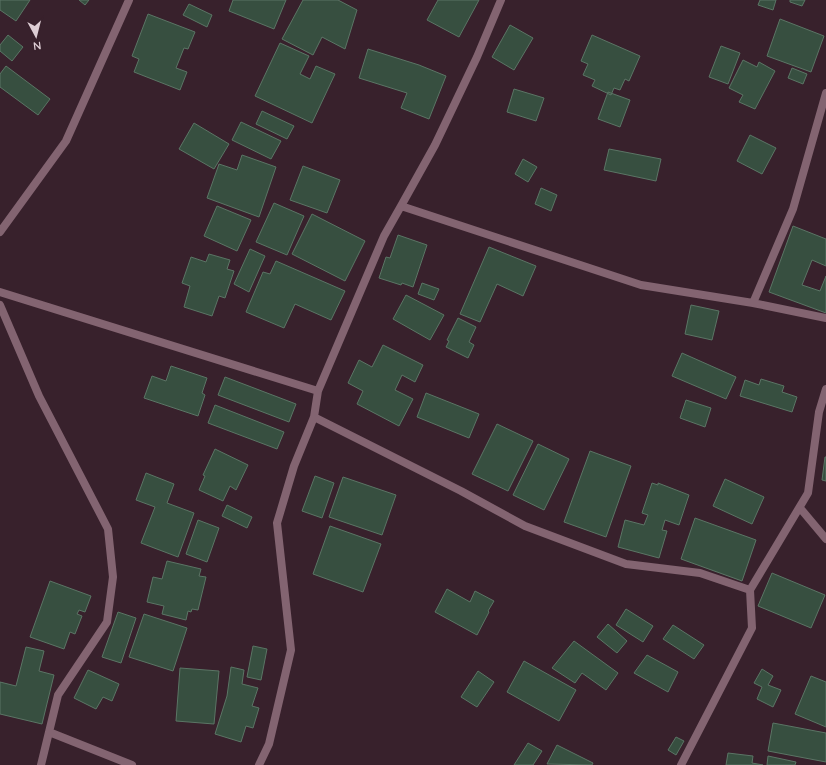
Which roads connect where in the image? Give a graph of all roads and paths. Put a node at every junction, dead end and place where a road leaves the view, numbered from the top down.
1 (129, 0) edge
2 (500, 0) edge
3 (826, 93) edge
4 (401, 206) junction
5 (0, 232) edge
6 (0, 292) edge
7 (753, 302) junction
8 (0, 305) edge
9 (826, 318) edge
10 (826, 389) edge
11 (318, 392) junction
12 (314, 417) junction
13 (800, 508) junction
14 (826, 539) edge
15 (750, 590) junction
16 (49, 732) junction
17 (41, 765) edge
18 (132, 765) edge
19 (259, 765) edge
20 (680, 765) edge

1 - 5 street
2 - 4 street
3 - 7 street
4 - 7 street
4 - 11 street
6 - 11 street
7 - 9 street
8 - 16 street
10 - 13 street
11 - 12 street
12 - 15 street
12 - 19 street
13 - 14 street
13 - 15 street
15 - 20 street
16 - 17 street
16 - 18 street

